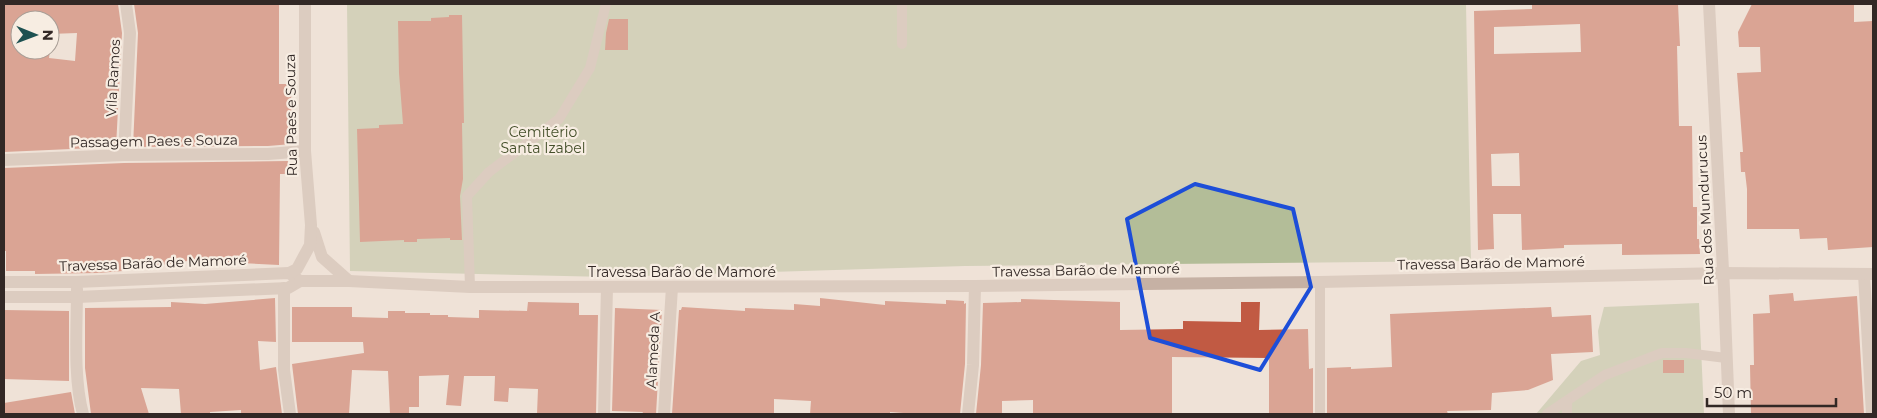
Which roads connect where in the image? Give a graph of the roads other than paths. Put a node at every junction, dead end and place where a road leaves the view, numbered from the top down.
1 (126, 4) edge
2 (305, 4) edge
3 (606, 4) edge
4 (902, 4) edge
5 (1709, 4) edge
6 (902, 44) dead end
7 (305, 151) junction
8 (124, 155) junction
9 (4, 160) edge
10 (311, 224) junction
11 (289, 273) junction
12 (1723, 273) junction
13 (1869, 274) edge
14 (300, 281) junction
15 (349, 281) junction
16 (4, 282) edge
17 (76, 282) junction
18 (1320, 282) junction
19 (975, 286) junction
20 (470, 287) junction
21 (672, 287) junction
22 (284, 288) junction
23 (608, 288) junction
24 (4, 297) edge
25 (77, 298) junction
26 (1726, 358) junction
27 (1567, 401) junction
28 (84, 414) edge
29 (290, 414) edge
30 (604, 414) edge
31 (664, 414) edge
32 (968, 414) edge
33 (1320, 414) edge
34 (1547, 414) edge
35 (1567, 414) edge
36 (1729, 414) edge
37 (1872, 414) edge

1 - 8 street, Vila Ramos
2 - 7 street, Rua Paes e Souza
3 - 20 lane
4 - 6 lane
5 - 12 street, Rua dos Mundurucus
7 - 8 street, Passagem Paes e Souza
7 - 10 street, Rua Paes e Souza
8 - 9 street, Passagem Paes e Souza
10 - 11 street, Rua Paes e Souza
10 - 15 street, Rua Paes e Souza
11 - 14 street
11 - 17 street, Travessa Barão de Mamoré
12 - 13 street, Travessa Barão de Mamoré
12 - 18 street, Travessa Barão de Mamoré
12 - 26 street, Rua dos Mundurucus
13 - 37 street
14 - 15 street, Travessa Barão de Mamoré
14 - 22 street, Travessa Barão de Mamoré
15 - 20 street, Travessa Barão de Mamoré
16 - 17 street, Travessa Barão de Mamoré
17 - 25 street
18 - 19 street, Travessa Barão de Mamoré
18 - 33 lane
19 - 21 street, Travessa Barão de Mamoré
19 - 32 street
20 - 23 street, Travessa Barão de Mamoré
21 - 23 street, Travessa Barão de Mamoré
21 - 31 street, Alameda A
22 - 25 street, Travessa Barão de Mamoré
22 - 29 street
23 - 30 street
24 - 25 street, Travessa Barão de Mamoré
25 - 28 street
26 - 27 lane
26 - 36 street, Rua dos Mundurucus
27 - 34 lane
27 - 35 lane

